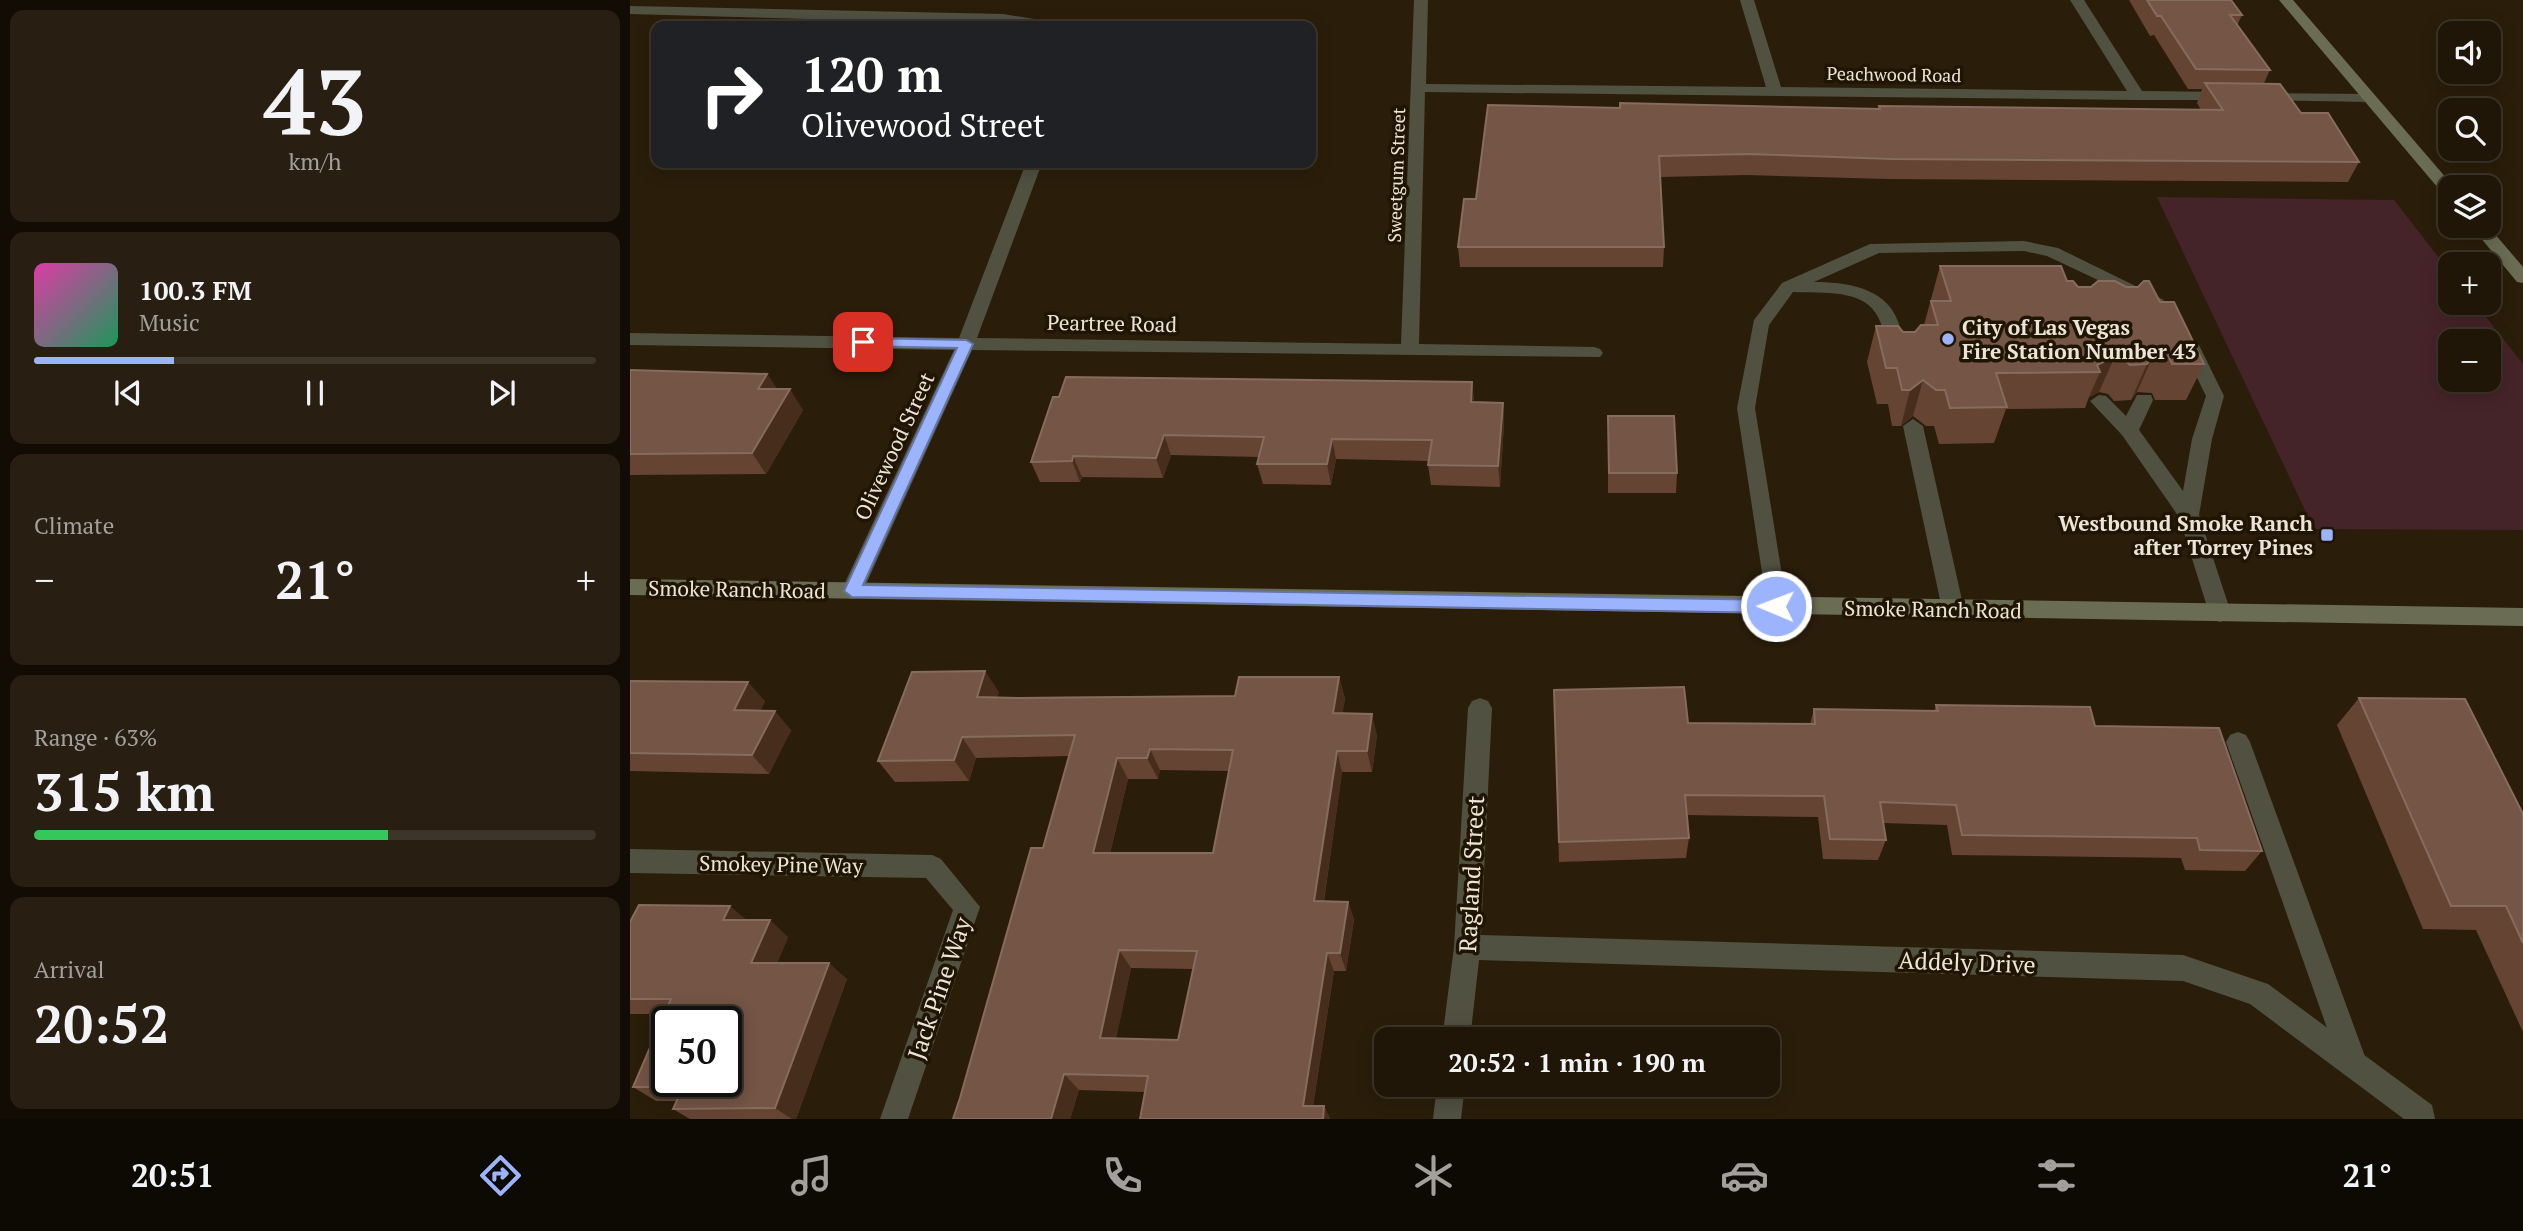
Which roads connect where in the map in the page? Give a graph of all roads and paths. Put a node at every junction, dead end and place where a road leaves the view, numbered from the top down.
1 (1421, 0) edge
2 (1747, 0) edge
3 (2077, 0) edge
4 (2286, 0) edge
5 (630, 10) edge
6 (1022, 21) edge
7 (1418, 88) junction
8 (1775, 92) junction
9 (2138, 96) junction
10 (2368, 98) junction
11 (1032, 168) edge
12 (2438, 178) edge
13 (2489, 238) edge
14 (2077, 263) junction
15 (2523, 278) edge
16 (2085, 285) edge
17 (1788, 287) junction
18 (630, 339) edge
19 (966, 344) junction
20 (1410, 350) junction
21 (1594, 353) dead end
22 (1900, 362) edge
23 (2144, 400) edge
24 (2099, 401) edge
25 (1913, 426) edge
26 (2129, 430) junction
27 (2189, 515) junction
28 (630, 587) edge
29 (852, 591) junction
30 (1776, 606) junction
31 (1954, 609) junction
32 (2220, 613) junction
33 (2523, 617) edge
34 (1480, 708) dead end
35 (2238, 742) dead end
36 (630, 861) edge
37 (932, 867) joint
38 (1467, 947) junction
39 (1458, 1027) edge
40 (2353, 1062) junction
41 (1450, 1097) edge
42 (2424, 1118) edge
43 (894, 1119) edge
44 (1447, 1119) edge

1 - 7 street, Sweetgum Street
2 - 8 street
3 - 9 street
4 - 10 main road
5 - 6 street
7 - 8 street, Peachwood Road
7 - 20 street, Sweetgum Street
8 - 9 street, Peachwood Road
9 - 10 street, Peachwood Road
10 - 12 main road
11 - 19 street, Olivewood Street
13 - 15 main road
14 - 16 street
14 - 17 street
14 - 27 street
17 - 22 street
17 - 30 street
18 - 19 street, Peartree Road
19 - 20 street, Peartree Road
19 - 29 street, Olivewood Street
20 - 21 street, Peartree Road
23 - 26 street
24 - 26 street
25 - 31 street
26 - 27 street
27 - 32 street
28 - 29 main road, Smoke Ranch Road
29 - 30 main road, Smoke Ranch Road
30 - 31 main road, Smoke Ranch Road
31 - 32 main road, Smoke Ranch Road
32 - 33 main road, Smoke Ranch Road
34 - 38 street, Ragland Street
35 - 40 street
36 - 37 street, Smokey Pine Way
37 - 43 street, Jack Pine Way
38 - 39 street, Ragland Street
38 - 40 street, Addely Drive
40 - 42 street, Addely Drive
41 - 44 street

